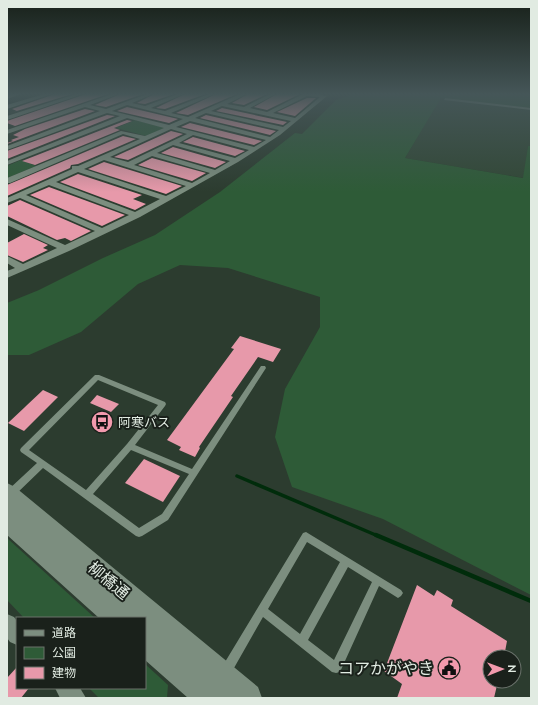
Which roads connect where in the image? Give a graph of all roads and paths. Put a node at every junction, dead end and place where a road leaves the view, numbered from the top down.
1 (10, 127) edge
2 (22, 127) edge
3 (60, 127) edge
4 (99, 127) edge
5 (170, 127) joint
6 (220, 127) edge
7 (274, 127) edge
8 (286, 127) edge
9 (16, 129) junction
10 (283, 129) junction
11 (7, 132) edge
12 (193, 133) junction
13 (145, 138) junction
14 (270, 139) junction
15 (58, 143) junction
16 (173, 143) junction
17 (8, 146) edge
18 (253, 149) junction
19 (80, 150) junction
20 (32, 153) junction
21 (152, 154) junction
22 (103, 157) junction
23 (236, 160) junction
24 (55, 161) junction
25 (7, 163) edge
26 (128, 165) junction
27 (78, 169) junction
28 (215, 172) junction
29 (7, 181) edge
30 (49, 182) junction
31 (192, 186) junction
32 (19, 195) junction
33 (166, 199) junction
34 (7, 201) edge
35 (137, 215) junction
36 (7, 222) edge
37 (103, 231) junction
38 (66, 249) junction
39 (7, 259) edge
40 (23, 268) junction
41 (7, 275) edge
42 (263, 368) dead end
43 (130, 446) junction
44 (42, 463) junction
45 (194, 473) junction
46 (87, 495) junction
47 (7, 503) edge
48 (346, 561) junction
49 (377, 580) junction
50 (398, 593) dead end
51 (262, 610) junction
52 (118, 617) edge
53 (130, 617) edge
54 (7, 624) edge
55 (146, 632) edge
56 (16, 634) edge
57 (302, 641) junction
58 (146, 642) edge
59 (67, 689) edge
60 (212, 693) edge
61 (75, 698) edge
62 (246, 698) edge

1 - 9 street
2 - 9 street
3 - 17 street
4 - 15 street
5 - 12 street
5 - 13 street
6 - 14 street
7 - 10 street
8 - 10 street
9 - 11 street
10 - 14 street
12 - 16 street
12 - 18 street
13 - 19 street
13 - 22 street
14 - 18 street
15 - 19 street
15 - 20 street
16 - 21 street
16 - 23 street
17 - 20 street
18 - 23 street
19 - 24 street
20 - 25 street
21 - 26 street
21 - 28 street
22 - 26 street
22 - 27 street
23 - 28 street
24 - 27 street
24 - 29 street
26 - 31 street
27 - 30 street
27 - 33 street
28 - 31 street
30 - 32 street
30 - 35 street
31 - 33 street
32 - 34 street
32 - 37 street
33 - 35 street
35 - 37 street
36 - 38 street
37 - 38 street
38 - 40 street
39 - 40 street
40 - 41 street
42 - 45 lane
43 - 44 lane
43 - 45 lane
43 - 46 lane
44 - 46 lane
44 - 47 lane
45 - 46 lane
47 - 52 street, 柳橋通
47 - 53 street, 柳橋通
48 - 49 lane
48 - 51 lane
48 - 57 lane
49 - 50 lane
49 - 57 lane
51 - 57 lane
51 - 60 lane
54 - 56 street
55 - 60 street, 柳橋通
58 - 60 street, 柳橋通
59 - 61 street
60 - 62 street, 柳橋通

